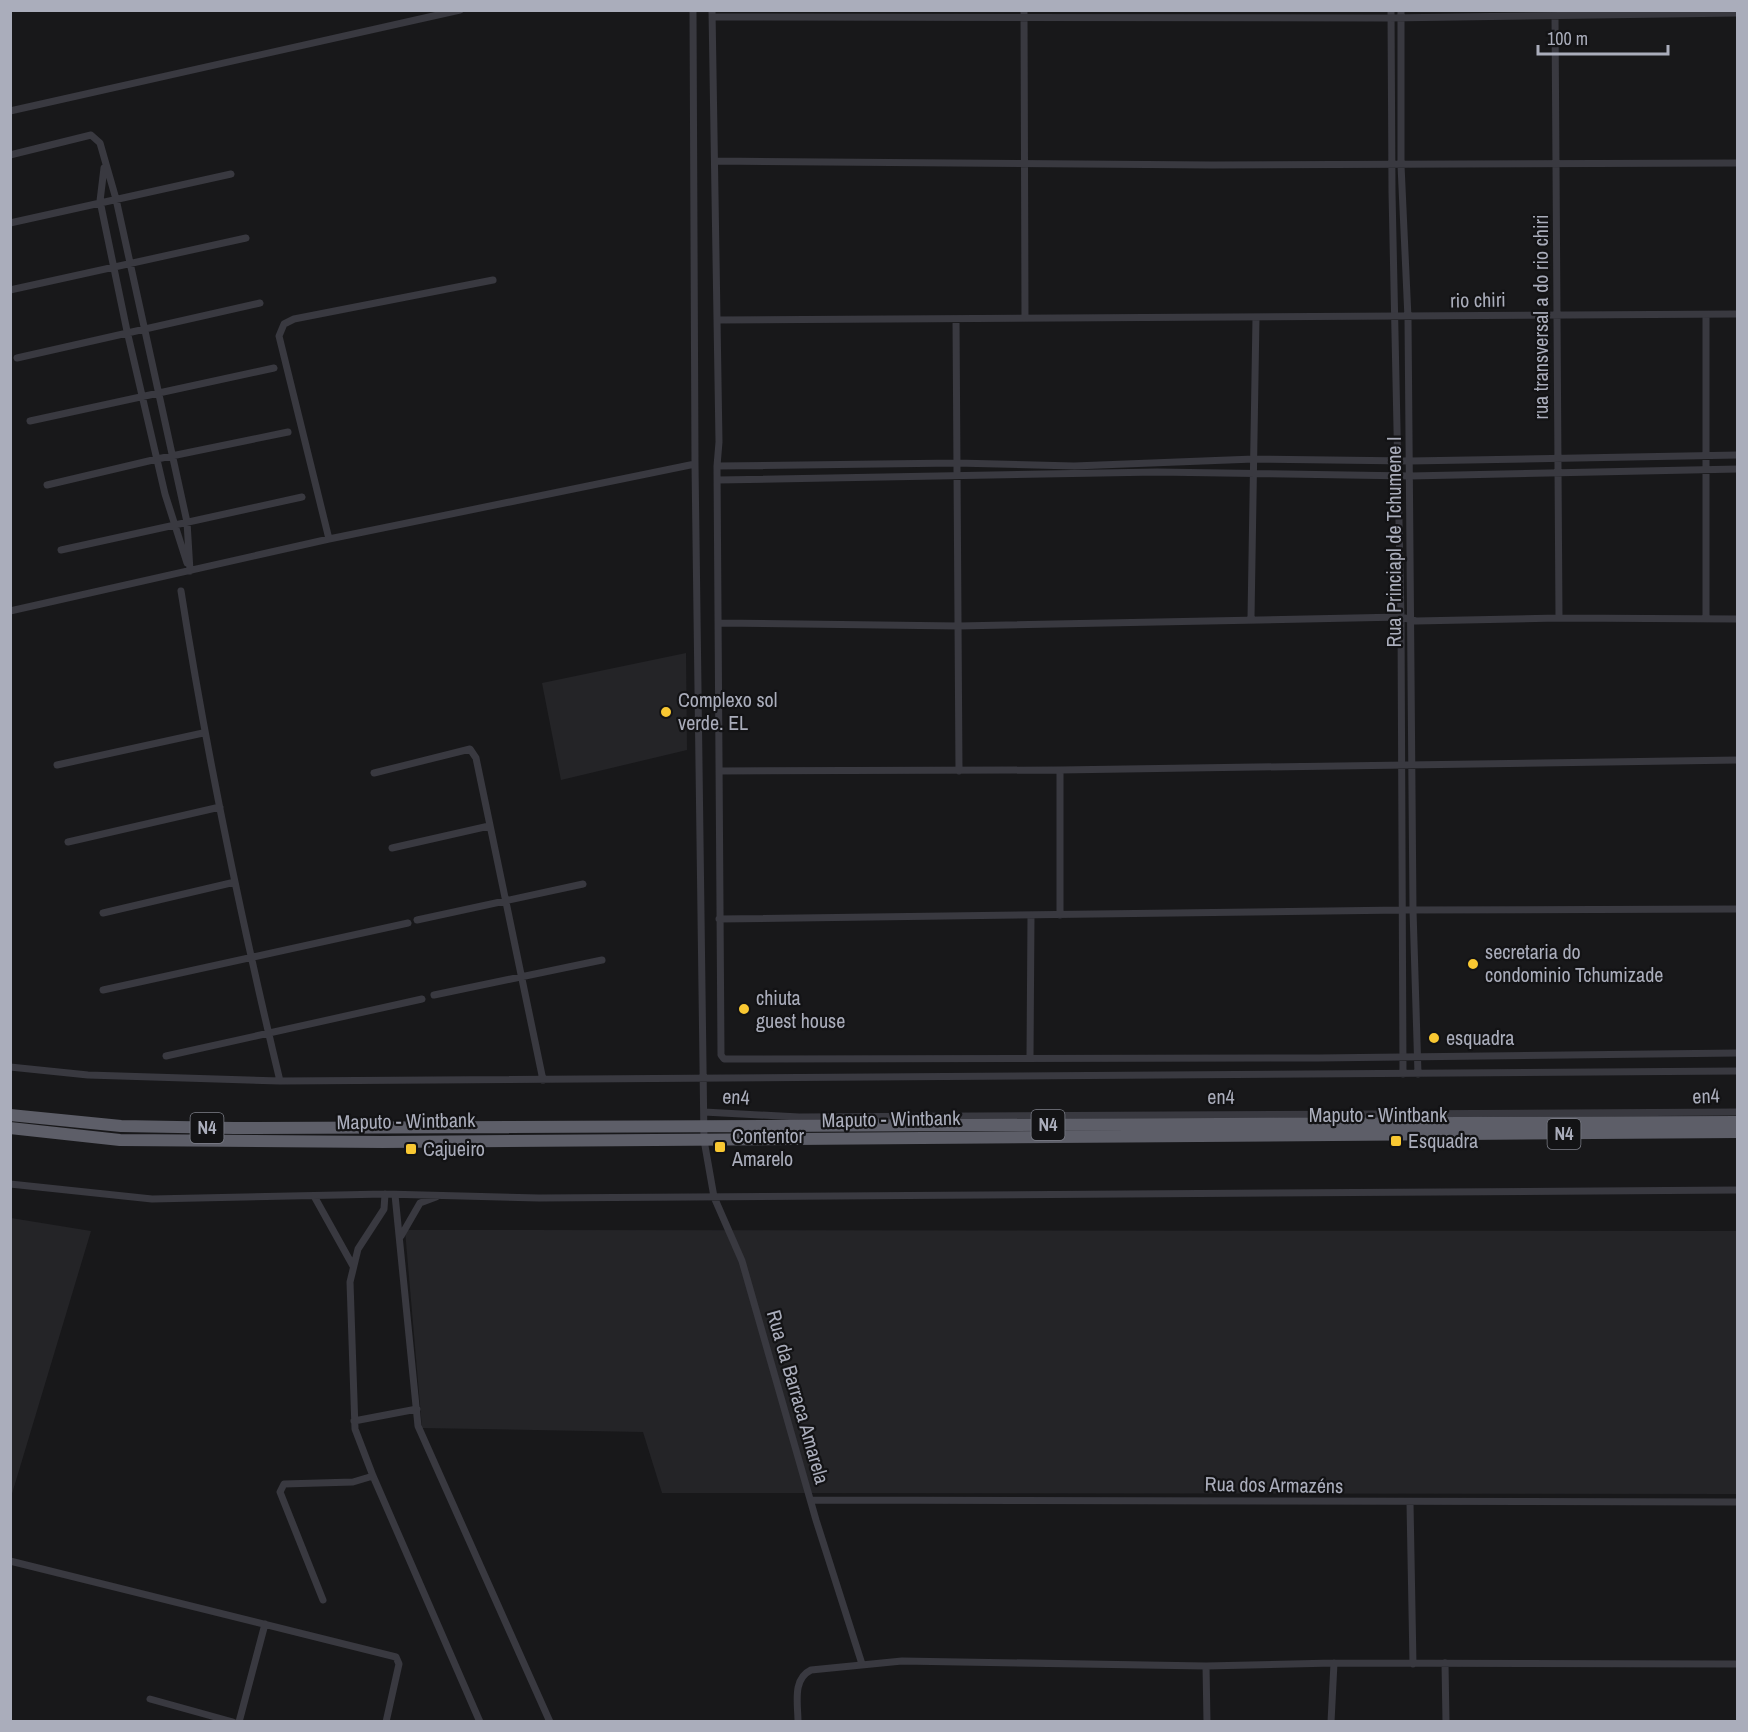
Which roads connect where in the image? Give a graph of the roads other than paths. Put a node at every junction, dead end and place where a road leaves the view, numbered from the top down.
1 (460, 10) edge
2 (693, 10) edge
3 (1718, 12) edge
4 (1024, 13) edge
5 (1737, 13) edge
6 (712, 14) edge
7 (1391, 14) edge
8 (1401, 14) edge
9 (1555, 16) junction
10 (10, 111) edge
11 (10, 155) edge
12 (715, 161) junction
13 (1556, 163) junction
14 (1737, 163) edge
15 (1023, 164) junction
16 (1392, 165) junction
17 (1401, 165) junction
18 (105, 166) junction
19 (231, 174) dead end
20 (116, 199) junction
21 (100, 201) junction
22 (10, 223) edge
23 (246, 238) dead end
24 (130, 263) junction
25 (113, 266) junction
26 (493, 280) dead end
27 (10, 290) edge
28 (260, 303) dead end
29 (1737, 314) edge
30 (1558, 315) junction
31 (1706, 315) junction
32 (1256, 317) junction
33 (1025, 318) junction
34 (1395, 318) junction
35 (1408, 318) junction
36 (956, 319) junction
37 (717, 320) junction
38 (144, 327) junction
39 (127, 331) junction
40 (17, 358) dead end
41 (274, 368) dead end
42 (159, 392) junction
43 (143, 398) junction
44 (30, 421) dead end
45 (288, 432) dead end
46 (173, 456) junction
47 (1704, 456) junction
48 (1737, 456) edge
49 (157, 459) junction
50 (1254, 459) junction
51 (1559, 459) junction
52 (1399, 461) junction
53 (1410, 461) junction
54 (956, 463) junction
55 (695, 464) junction
56 (717, 466) junction
57 (1705, 469) junction
58 (1737, 469) edge
59 (1255, 473) junction
60 (1559, 473) junction
61 (956, 476) junction
62 (1398, 476) junction
63 (1410, 476) junction
64 (718, 480) junction
65 (47, 485) dead end
66 (302, 497) dead end
67 (187, 522) junction
68 (173, 524) junction
69 (329, 539) junction
70 (61, 550) dead end
71 (190, 571) junction
72 (181, 591) dead end
73 (10, 611) edge
74 (1401, 617) junction
75 (1251, 618) junction
76 (1559, 618) junction
77 (1706, 619) junction
78 (1737, 619) edge
79 (1411, 620) junction
80 (719, 623) junction
81 (959, 626) junction
82 (203, 733) junction
83 (1737, 760) edge
84 (57, 765) dead end
85 (1400, 765) junction
86 (1413, 765) junction
87 (1060, 770) junction
88 (719, 771) junction
89 (959, 771) junction
90 (374, 773) dead end
91 (220, 807) junction
92 (489, 826) junction
93 (68, 842) dead end
94 (392, 848) dead end
95 (235, 882) junction
96 (583, 884) dead end
97 (506, 902) junction
98 (1737, 909) edge
99 (1403, 910) junction
100 (1413, 910) junction
101 (103, 913) dead end
102 (1060, 915) junction
103 (1031, 916) junction
104 (719, 919) junction
105 (417, 921) dead end
106 (408, 923) dead end
107 (251, 959) junction
108 (602, 960) dead end
109 (523, 976) junction
110 (103, 990) dead end
111 (434, 995) dead end
112 (422, 999) dead end
113 (268, 1033) junction
114 (1737, 1053) edge
115 (166, 1056) dead end
116 (1030, 1057) junction
117 (1404, 1057) junction
118 (1418, 1057) junction
119 (10, 1067) edge
120 (1737, 1071) edge
121 (1403, 1074) junction
122 (1418, 1074) junction
123 (703, 1079) junction
124 (543, 1080) junction
125 (280, 1082) junction
126 (704, 1112) junction
127 (1737, 1112) edge
128 (10, 1115) edge
129 (1737, 1122) edge
130 (10, 1128) edge
131 (1737, 1132) edge
132 (704, 1133) junction
133 (10, 1184) edge
134 (1737, 1190) edge
135 (385, 1194) junction
136 (394, 1195) junction
137 (441, 1195) junction
138 (315, 1196) junction
139 (714, 1197) junction
140 (401, 1238) junction
141 (353, 1266) junction
142 (417, 1409) junction
143 (354, 1421) junction
144 (373, 1476) junction
145 (811, 1500) junction
146 (1737, 1502) edge
147 (1410, 1503) junction
148 (10, 1561) edge
149 (323, 1600) dead end
150 (265, 1624) junction
151 (1334, 1663) junction
152 (1446, 1663) junction
153 (862, 1664) junction
154 (1413, 1664) junction
155 (1737, 1664) edge
156 (1206, 1666) junction
157 (150, 1700) dead end
158 (233, 1722) edge
159 (238, 1722) edge
160 (386, 1722) edge
161 (480, 1722) edge
162 (550, 1722) edge
163 (798, 1722) edge
164 (1207, 1722) edge
165 (1330, 1722) edge
166 (1446, 1722) edge

1 - 10 street
2 - 55 street, Rua da Barraca Amarela
3 - 5 street
3 - 9 street
4 - 6 street
4 - 7 street
4 - 15 street
6 - 12 street
7 - 8 street
7 - 16 street, Rua Princiapl de Tchumene I
8 - 9 street
8 - 17 street, Rua Princiapl de Tchumene I
9 - 13 street, rua transversal a do rio chiri
11 - 18 street
12 - 15 street
12 - 37 street
13 - 14 street
13 - 17 street
13 - 30 street, rua transversal a do rio chiri
15 - 16 street
15 - 33 street
16 - 17 street
16 - 34 street, Rua Princiapl de Tchumene I
17 - 35 street, Rua Princiapl de Tchumene I
18 - 20 street
18 - 21 street
19 - 20 street
20 - 21 street
20 - 24 street
21 - 22 street
21 - 25 street
23 - 24 street
24 - 25 street
24 - 38 street
25 - 27 street
25 - 39 street
26 - 69 street
28 - 38 street
29 - 31 street, rio chiri
30 - 31 street, rio chiri
30 - 35 street, rio chiri
30 - 51 street, rua transversal a do rio chiri
31 - 47 street
32 - 33 street, rio chiri
32 - 34 street, rio chiri
32 - 50 street
33 - 36 street, rio chiri
34 - 35 street, rio chiri
34 - 52 street, Rua Princiapl de Tchumene I
35 - 53 street, Rua Princiapl de Tchumene I
36 - 37 street, rio chiri
36 - 54 street
37 - 56 street
38 - 39 street
38 - 42 street
39 - 40 street
39 - 43 street
41 - 42 street
42 - 43 street
42 - 46 street
43 - 44 street
43 - 49 street
45 - 46 street
46 - 49 street
46 - 67 street
47 - 48 street
47 - 51 street
47 - 57 street
49 - 65 street
49 - 68 street
50 - 52 street
50 - 54 street
50 - 59 street
51 - 53 street
51 - 60 street, rua transversal a do rio chiri
52 - 53 street
52 - 62 street, Rua Princiapl de Tchumene I
53 - 63 street, Rua Princiapl de Tchumene I
54 - 56 street
54 - 61 street
55 - 69 street
55 - 123 street, Rua da Barraca Amarela
56 - 64 street
57 - 58 street
57 - 60 street
57 - 77 street
59 - 61 street
59 - 62 street
59 - 75 street
60 - 63 street
60 - 76 street, rua transversal a do rio chiri
61 - 64 street
61 - 81 street
62 - 63 street
62 - 74 street, Rua Princiapl de Tchumene I
63 - 79 street, Rua Princiapl de Tchumene I
64 - 80 street
66 - 67 street
67 - 68 street
67 - 71 street
68 - 70 street
68 - 71 street
69 - 71 street
71 - 73 street
72 - 82 street
74 - 75 street
74 - 79 street
74 - 85 street, Rua Princiapl de Tchumene I
75 - 81 street
76 - 77 street
76 - 79 street
77 - 78 street
79 - 86 street, Rua Princiapl de Tchumene I
80 - 81 street
80 - 88 street
81 - 89 street
82 - 84 street
82 - 91 street
83 - 86 street
85 - 86 street
85 - 87 street
85 - 99 street, Rua Princiapl de Tchumene I
86 - 100 street, Rua Princiapl de Tchumene I
87 - 89 street
87 - 102 street
88 - 89 street
88 - 104 street
90 - 92 street
91 - 93 street
91 - 95 street
92 - 94 street
92 - 97 street
95 - 101 street
95 - 107 street
96 - 97 street
97 - 105 street
97 - 109 street
98 - 100 street
99 - 100 street
99 - 102 street
99 - 117 street, Rua Princiapl de Tchumene I
100 - 118 street, Rua Princiapl de Tchumene I
102 - 103 street
103 - 104 street
103 - 116 street
104 - 116 street
106 - 107 street
107 - 110 street
107 - 113 street
108 - 109 street
109 - 111 street
109 - 124 street
112 - 113 street
113 - 115 street
113 - 125 street
114 - 118 street
116 - 117 street
117 - 118 street
117 - 121 street, Rua Princiapl de Tchumene I
118 - 122 street, Rua Princiapl de Tchumene I
119 - 125 street
120 - 122 street
121 - 122 street
121 - 123 street
123 - 124 street
123 - 126 street, Rua da Barraca Amarela
124 - 125 street
126 - 127 street, en4
126 - 132 street, Rua da Barraca Amarela
128 - 132 highway, Maputo - Wintbank / N4
129 - 132 highway, Maputo - Wintbank / N4
130 - 132 highway, Maputo - Wintbank / N4
131 - 132 highway, Maputo - Wintbank / N4
132 - 139 street, Rua da Barraca Amarela
133 - 138 street
134 - 139 street
135 - 136 street
135 - 138 street
135 - 141 street
136 - 137 street
136 - 140 street
137 - 139 street
137 - 140 street
138 - 141 street
139 - 145 street, Rua da Barraca Amarela
140 - 142 street
141 - 143 street
142 - 143 street
142 - 162 street
143 - 144 street
144 - 149 street
144 - 161 street
145 - 147 street, Rua dos Armazéns
145 - 153 street, Rua da Barraca Amarela
146 - 147 street, Rua dos Armazéns
147 - 154 street
148 - 150 street
150 - 159 street
150 - 160 street
151 - 154 street
151 - 156 street
151 - 165 street
152 - 154 street
152 - 155 street
152 - 166 street
153 - 156 street
153 - 163 street
156 - 164 street
157 - 158 street

